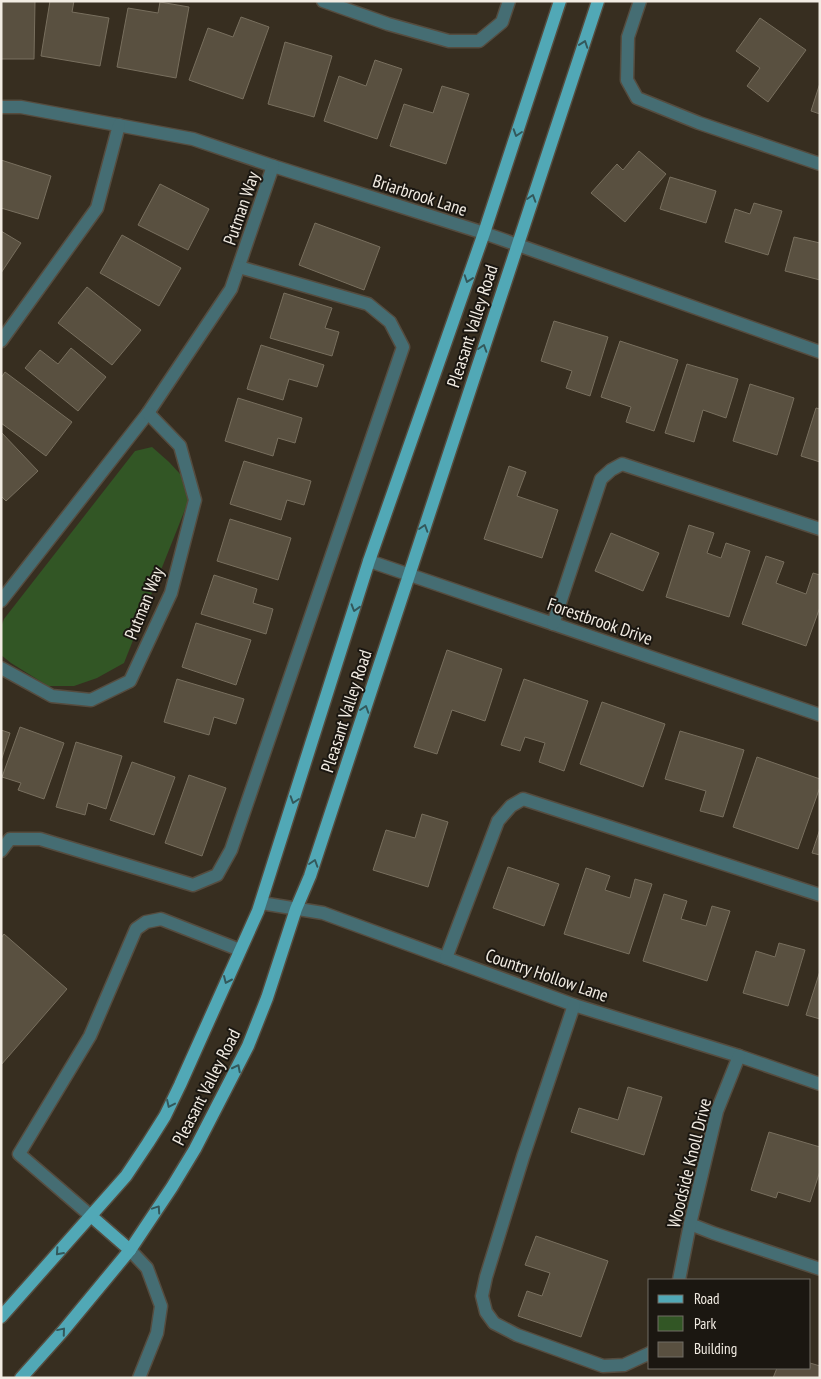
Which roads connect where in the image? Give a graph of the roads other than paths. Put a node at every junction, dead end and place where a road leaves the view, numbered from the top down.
1 (323, 1) edge
2 (509, 1) edge
3 (560, 1) edge
4 (598, 1) edge
5 (640, 1) edge
6 (1, 106) edge
7 (119, 125) junction
8 (820, 164) edge
9 (273, 166) junction
10 (484, 233) junction
11 (517, 245) junction
12 (239, 267) junction
13 (1, 341) edge
14 (820, 352) edge
15 (148, 413) junction
16 (820, 529) edge
17 (369, 561) junction
18 (410, 575) junction
19 (1, 601) edge
20 (553, 624) junction
21 (1, 668) edge
22 (820, 714) edge
23 (6, 836) edge
24 (1, 851) edge
25 (820, 895) edge
26 (261, 903) junction
27 (296, 909) junction
28 (240, 950) junction
29 (446, 958) junction
30 (574, 1005) junction
31 (739, 1056) junction
32 (820, 1084) edge
33 (91, 1216) junction
34 (690, 1224) junction
35 (130, 1250) junction
36 (820, 1269) edge
37 (679, 1279) edge
38 (1, 1317) edge
39 (648, 1354) edge
40 (22, 1378) edge
41 (139, 1378) edge

1 - 2 street
3 -> 10 main road, Pleasant Valley Road
11 -> 4 main road, Pleasant Valley Road
5 - 8 street
6 - 7 street, Briarbrook Lane
7 - 9 street, Briarbrook Lane
7 - 13 street
9 - 10 street, Briarbrook Lane
9 - 12 street, Putman Way
10 - 11 street, Briarbrook Lane
10 -> 17 main road, Pleasant Valley Road
11 - 14 street, Briarbrook Lane
18 -> 11 main road, Pleasant Valley Road
12 - 15 street, Putman Way
12 - 23 street
15 - 19 street, Putman Way
15 - 21 street, Putman Way
16 - 20 street
17 - 18 street, Forestbrook Drive
17 -> 26 main road, Pleasant Valley Road
18 - 20 street, Forestbrook Drive
27 -> 18 main road, Pleasant Valley Road
20 - 22 street, Forestbrook Drive
23 - 24 street
25 - 29 street
26 - 27 street, Country Hollow Lane
26 - 28 main road, Pleasant Valley Road
27 - 29 street, Country Hollow Lane
35 -> 27 main road, Pleasant Valley Road
28 -> 33 main road, Pleasant Valley Road
28 - 33 street
29 - 30 street, Country Hollow Lane
30 - 31 street, Country Hollow Lane
30 - 39 street
31 - 32 street, Country Hollow Lane
31 - 34 street, Woodside Knoll Drive
33 - 35 main road
33 -> 38 main road, Pleasant Valley Road
34 - 36 street
34 - 37 street, Woodside Knoll Drive
40 -> 35 main road, Pleasant Valley Road
35 - 41 street

